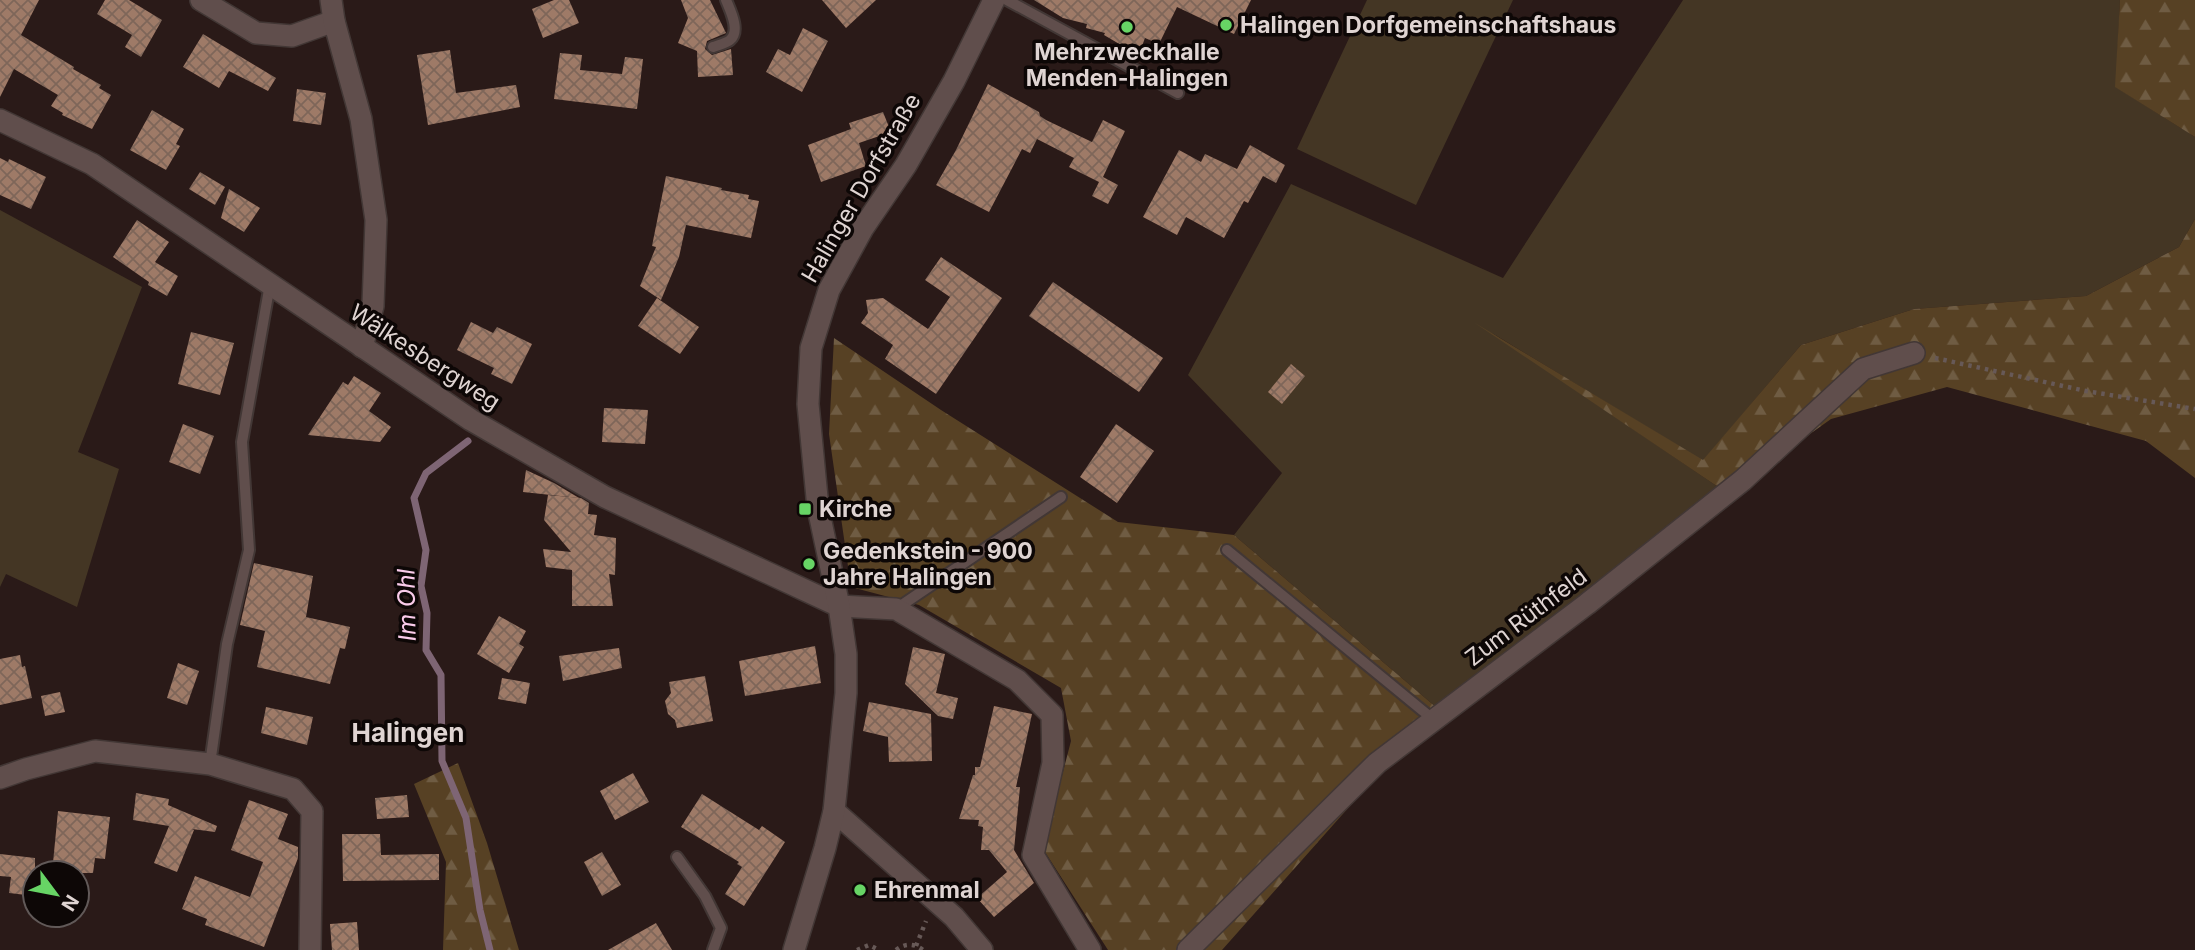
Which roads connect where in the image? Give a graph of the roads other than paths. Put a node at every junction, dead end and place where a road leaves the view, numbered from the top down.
1 (201, 0) edge
2 (331, 0) edge
3 (726, 0) edge
4 (994, 0) edge
5 (1007, 0) edge
6 (334, 22) junction
7 (713, 47) dead end
8 (1178, 93) dead end
9 (0, 120) edge
10 (270, 284) junction
11 (362, 347) junction
12 (1914, 353) road end
13 (1061, 497) dead end
14 (1227, 550) dead end
15 (839, 606) junction
16 (896, 609) junction
17 (1434, 720) junction
18 (211, 764) junction
19 (0, 778) edge
20 (834, 811) junction
21 (677, 857) dead end
22 (310, 950) edge
23 (713, 950) edge
24 (794, 950) edge
25 (982, 950) edge
26 (1090, 950) edge
27 (1188, 950) edge

1 - 6 street
2 - 6 street
3 - 7 lane
4 - 15 street, Halinger Dorfstraße
5 - 8 lane
6 - 11 street
9 - 10 street, Wälkesbergweg
10 - 11 street, Wälkesbergweg
10 - 18 lane
11 - 15 street, Wälkesbergweg
12 - 17 street, Zum Rüthfeld
13 - 16 lane
14 - 17 lane
15 - 16 street
15 - 20 street, Halinger Dorfstraße
16 - 26 street
17 - 27 street, Zum Rüthfeld
18 - 19 street
18 - 22 street
20 - 24 street, Halinger Dorfstraße
20 - 25 street
21 - 23 lane

